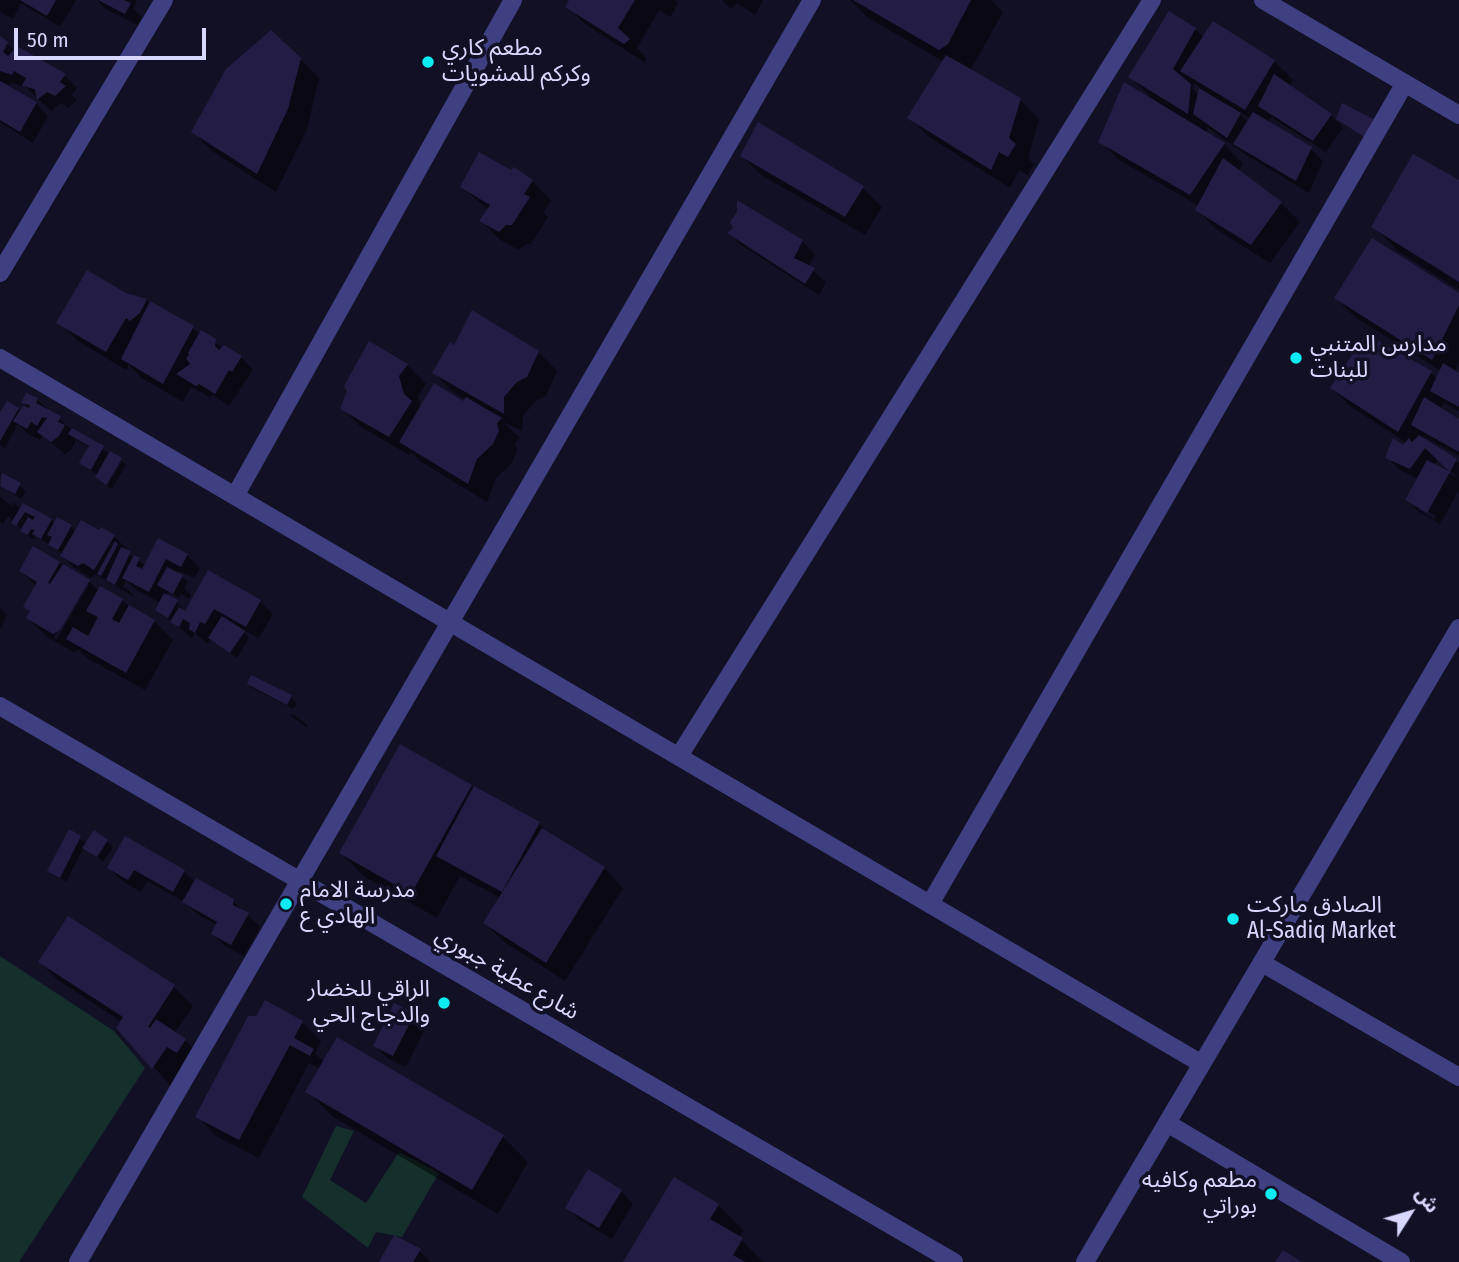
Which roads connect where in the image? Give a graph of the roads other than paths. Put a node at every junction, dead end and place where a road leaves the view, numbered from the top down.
1 (164, 0) edge
2 (513, 0) edge
3 (812, 0) edge
4 (1152, 0) edge
5 (1263, 0) edge
6 (1405, 83) junction
7 (1459, 115) edge
8 (0, 273) edge
9 (0, 358) edge
10 (235, 496) junction
11 (449, 622) junction
12 (1459, 628) edge
13 (0, 706) edge
14 (678, 757) junction
15 (300, 881) junction
16 (930, 904) junction
17 (1262, 963) junction
18 (1202, 1064) junction
19 (1459, 1077) edge
20 (1167, 1123) junction
21 (78, 1262) edge
22 (954, 1262) edge
23 (1085, 1262) edge
24 (1401, 1262) edge

1 - 8 street
2 - 10 street
3 - 11 street
4 - 14 street
5 - 6 street
6 - 7 street
6 - 16 street
9 - 10 street
10 - 11 street
11 - 14 street
11 - 15 street
12 - 17 street
13 - 15 street, شارع عطية جبوري
14 - 16 street
15 - 21 street
15 - 22 street, شارع عطية جبوري
16 - 18 street
17 - 18 street
17 - 19 street
18 - 20 street
20 - 23 street
20 - 24 street

